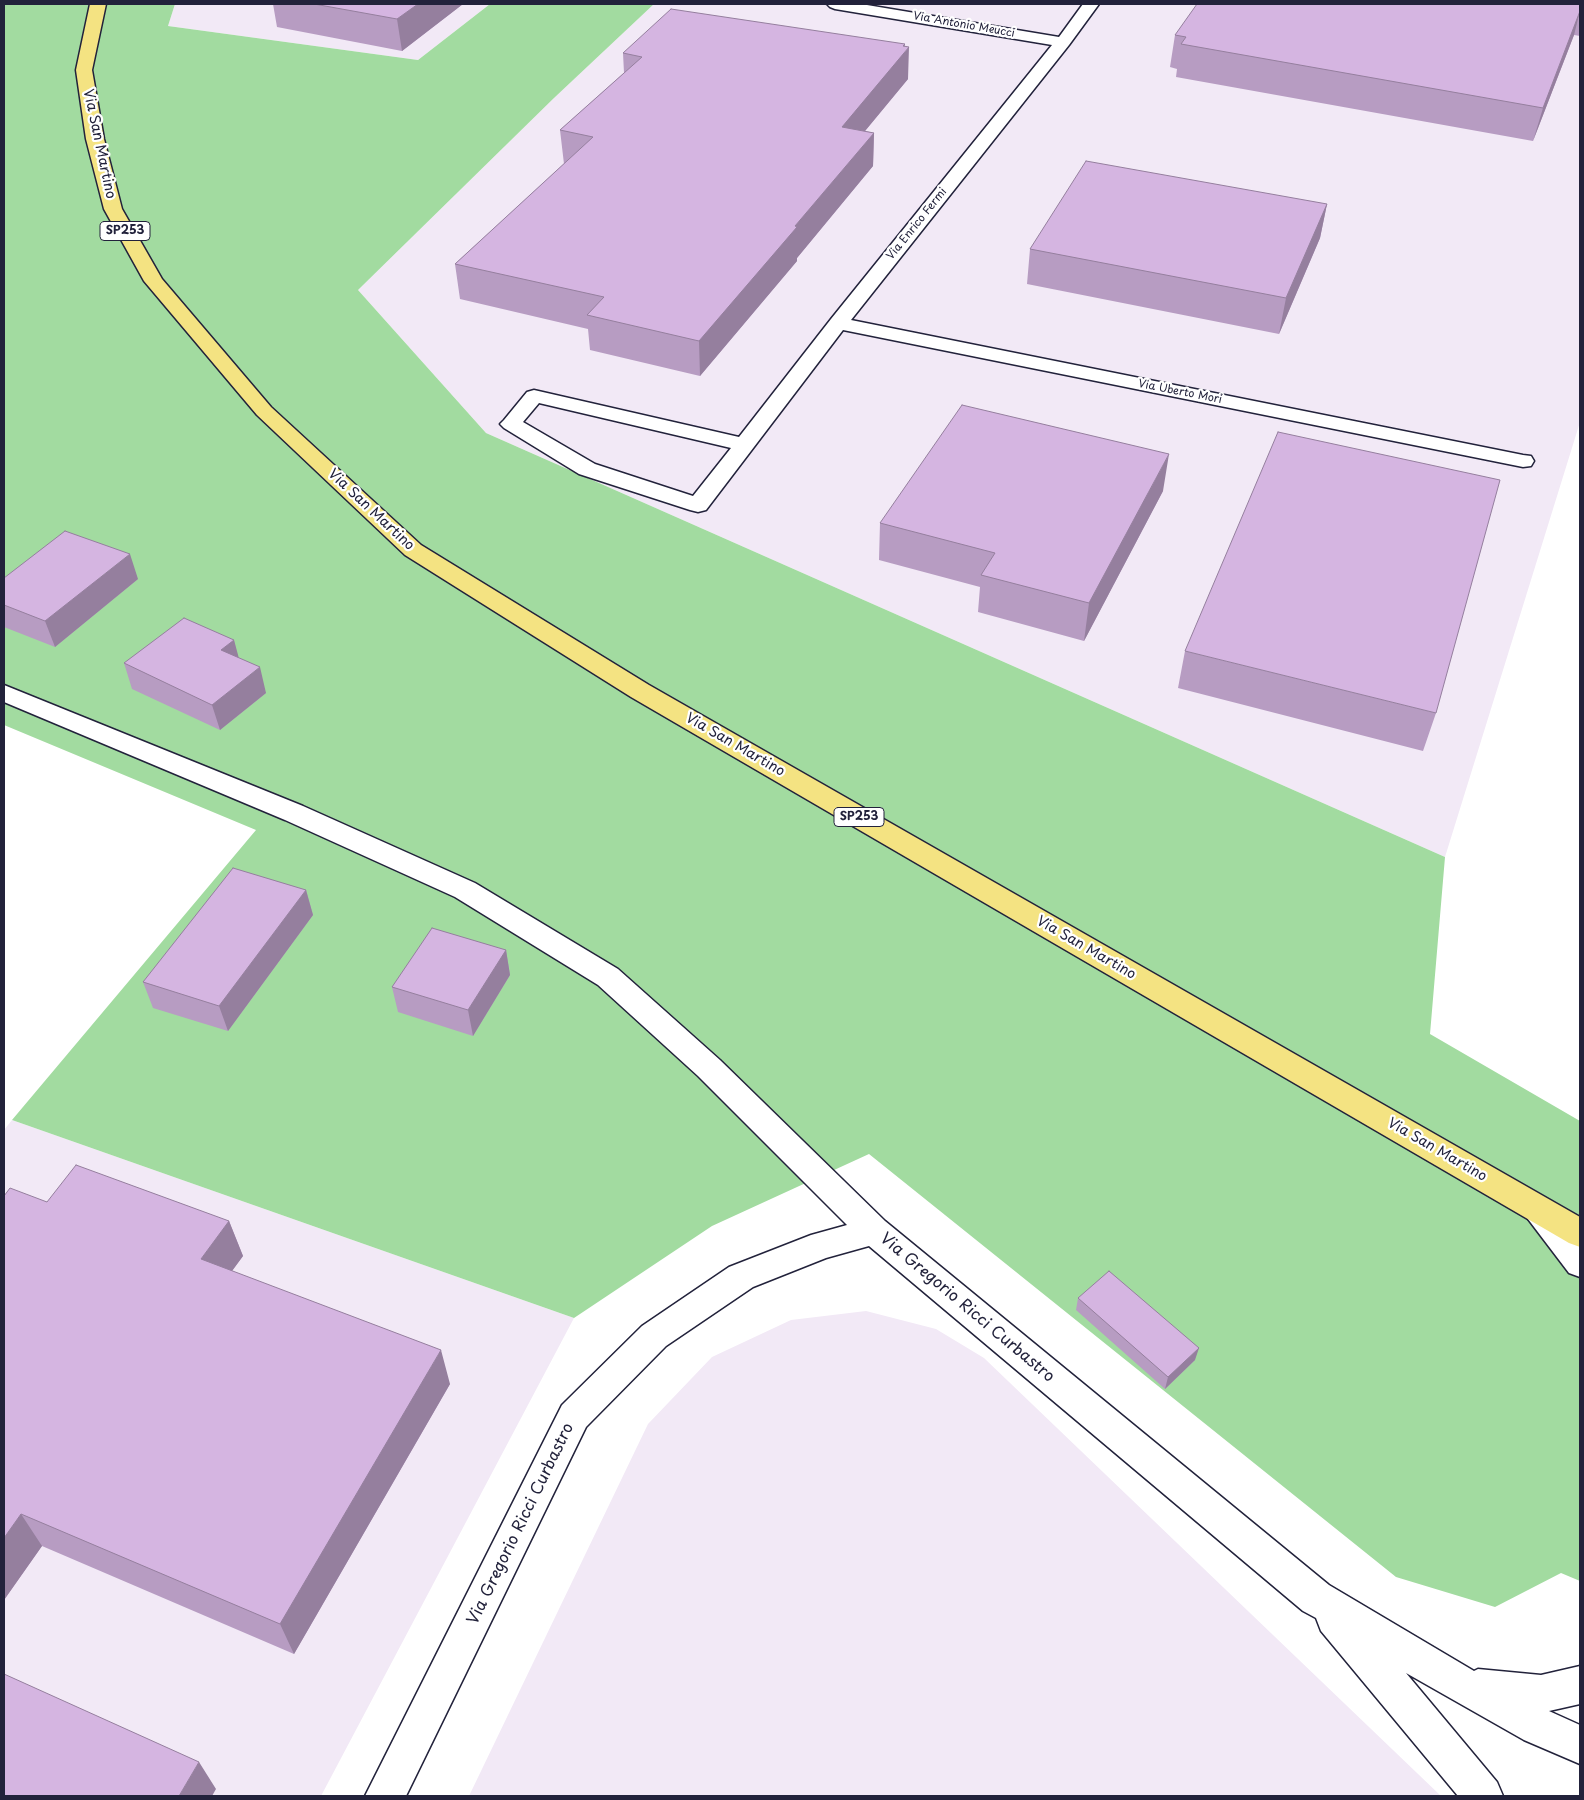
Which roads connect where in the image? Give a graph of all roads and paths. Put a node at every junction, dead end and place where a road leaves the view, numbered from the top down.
1 (98, 4) edge
2 (835, 4) edge
3 (1091, 4) edge
4 (1063, 42) junction
5 (838, 323) junction
6 (744, 445) junction
7 (1523, 462) dead end
8 (4, 693) edge
9 (1538, 1208) junction
10 (874, 1231) junction
11 (1580, 1233) edge
12 (1580, 1263) edge
13 (1316, 1598) junction
14 (1580, 1685) edge
15 (1464, 1686) junction
16 (1580, 1745) edge
17 (1485, 1791) edge
18 (385, 1796) edge

1 - 9 main road, Via San Martino / SP253
2 - 4 street, Via Antonio Meucci
3 - 4 street, Via Enrico Fermi
4 - 5 street, Via Enrico Fermi
5 - 6 street, Via Enrico Fermi
5 - 7 street, Via Uberto Mori
6 - 6 street, Via Enrico Fermi
8 - 10 street
9 - 11 main road, Via San Martino / SP253
9 - 12 street
10 - 13 street, Via Gregorio Ricci Curbastro
10 - 18 street, Via Gregorio Ricci Curbastro
13 - 15 street
13 - 17 street
14 - 15 street
15 - 16 street

